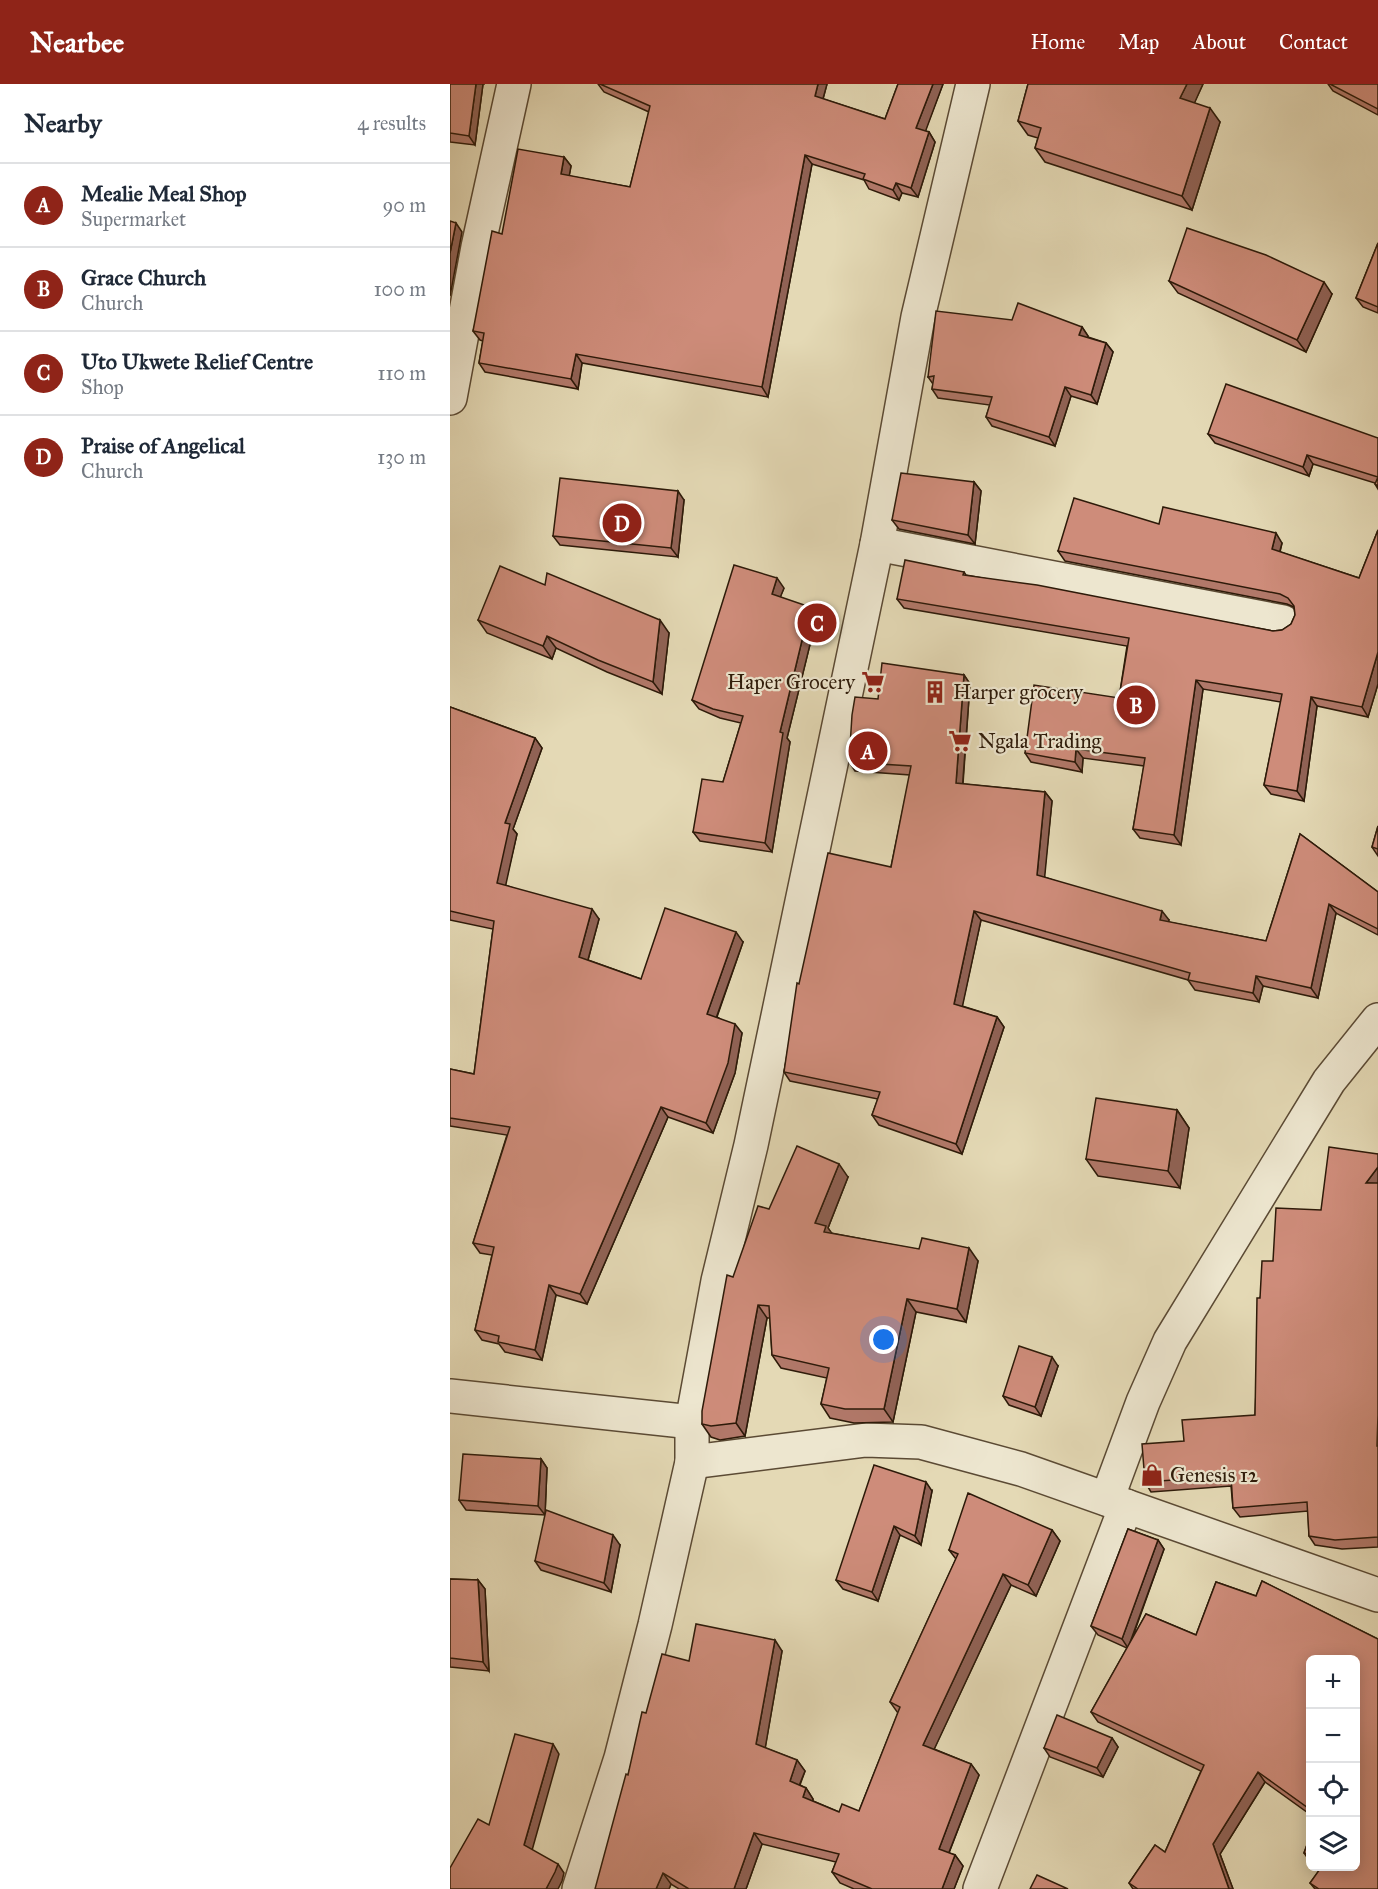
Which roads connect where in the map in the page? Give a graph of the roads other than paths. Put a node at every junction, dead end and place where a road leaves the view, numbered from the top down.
1 (514, 84) edge
2 (974, 84) edge
3 (450, 398) edge
4 (877, 544) junction
5 (1283, 622) dead end
6 (1378, 1020) edge
7 (450, 1396) edge
8 (692, 1422) junction
9 (692, 1462) junction
10 (1117, 1502) junction
11 (1378, 1595) edge
12 (579, 1889) edge
13 (980, 1889) edge

1 - 3 street
2 - 4 street
4 - 5 street
4 - 8 street
6 - 10 street
7 - 8 street
8 - 9 street
9 - 10 street
9 - 12 street
10 - 11 street
10 - 13 street

